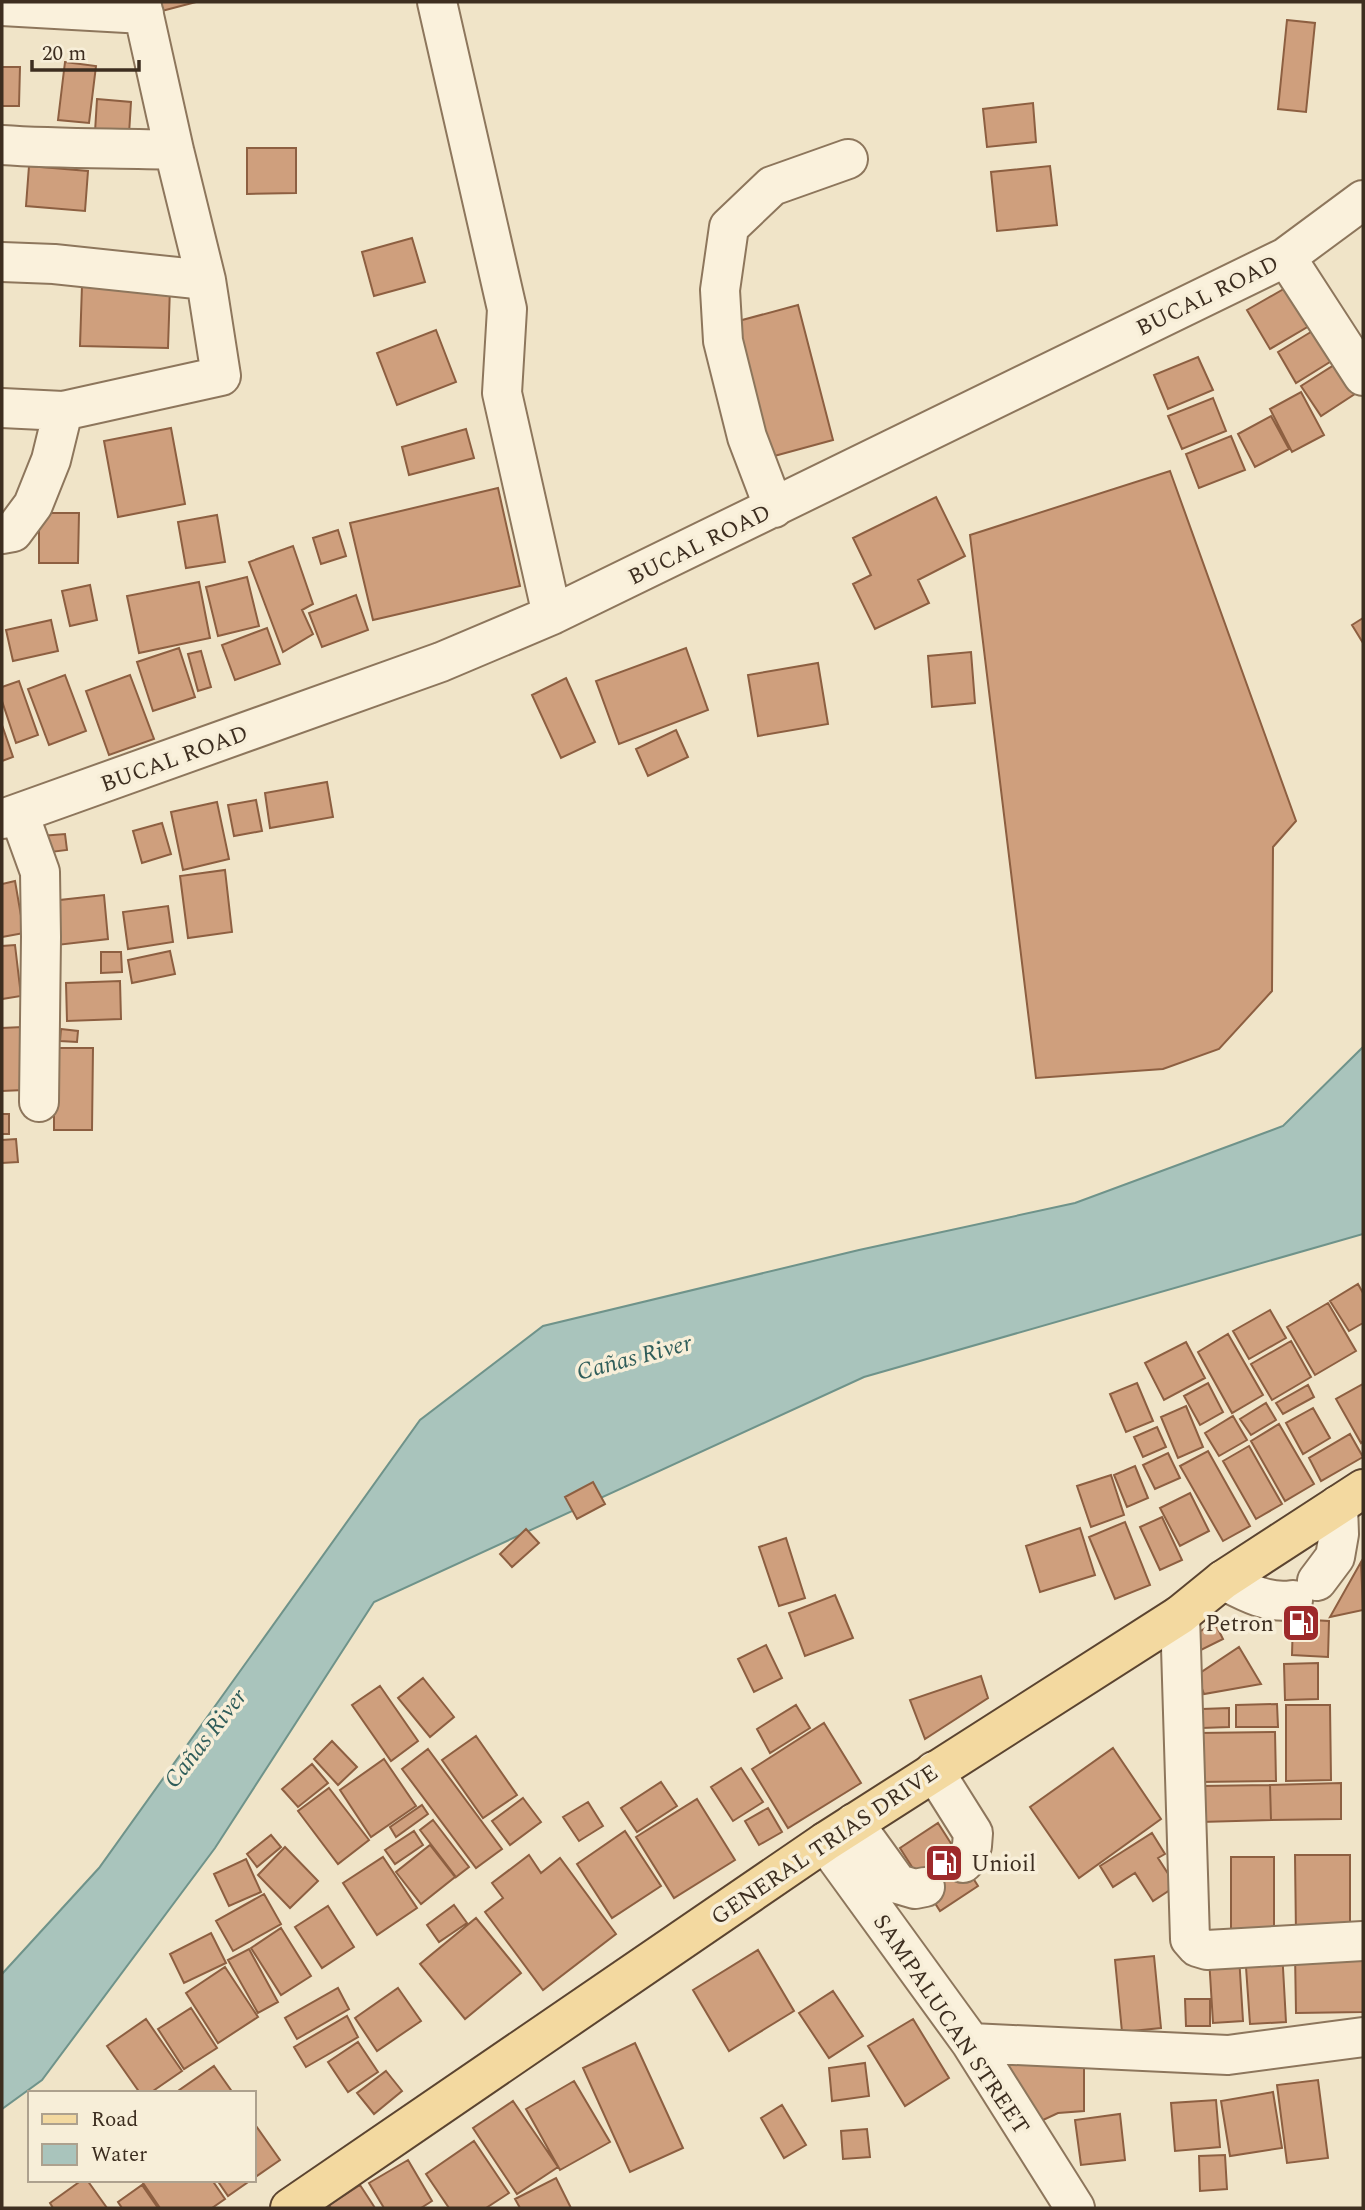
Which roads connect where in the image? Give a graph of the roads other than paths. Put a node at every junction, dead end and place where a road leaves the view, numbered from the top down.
1 (437, 2) edge
2 (2, 6) edge
3 (143, 8) edge
4 (2, 145) edge
5 (174, 150) junction
6 (848, 159) dead end
7 (1363, 200) edge
8 (1286, 257) junction
9 (2, 262) edge
10 (206, 279) junction
11 (1363, 376) edge
12 (2, 408) edge
13 (63, 411) junction
14 (774, 508) junction
15 (2, 534) edge
16 (552, 615) junction
17 (10, 817) edge
18 (38, 1102) dead end
19 (1350, 1497) edge
20 (1223, 1580) junction
21 (1180, 1615) junction
22 (934, 1771) junction
23 (839, 1833) junction
24 (963, 1863) dead end
25 (1363, 1941) edge
26 (1363, 2037) edge
27 (971, 2043) junction
28 (290, 2208) edge
29 (1075, 2208) edge

1 - 16 street
2 - 3 street
3 - 5 street
4 - 5 street
5 - 10 street
6 - 14 street
7 - 8 street, BUCAL ROAD
8 - 11 street
8 - 14 street, BUCAL ROAD
9 - 10 street
10 - 13 street
12 - 13 street
13 - 15 street
14 - 16 street, BUCAL ROAD
16 - 17 street, BUCAL ROAD
17 - 18 street
19 - 20 main road, GENERAL TRIAS DRIVE
19 - 20 street
20 - 21 main road, GENERAL TRIAS DRIVE
21 - 22 main road, GENERAL TRIAS DRIVE
21 - 25 street
22 - 23 main road, GENERAL TRIAS DRIVE
22 - 24 street
23 - 27 street, SAMPALUCAN STREET
23 - 28 main road, GENERAL TRIAS DRIVE
26 - 27 street
27 - 29 street, SAMPALUCAN STREET

